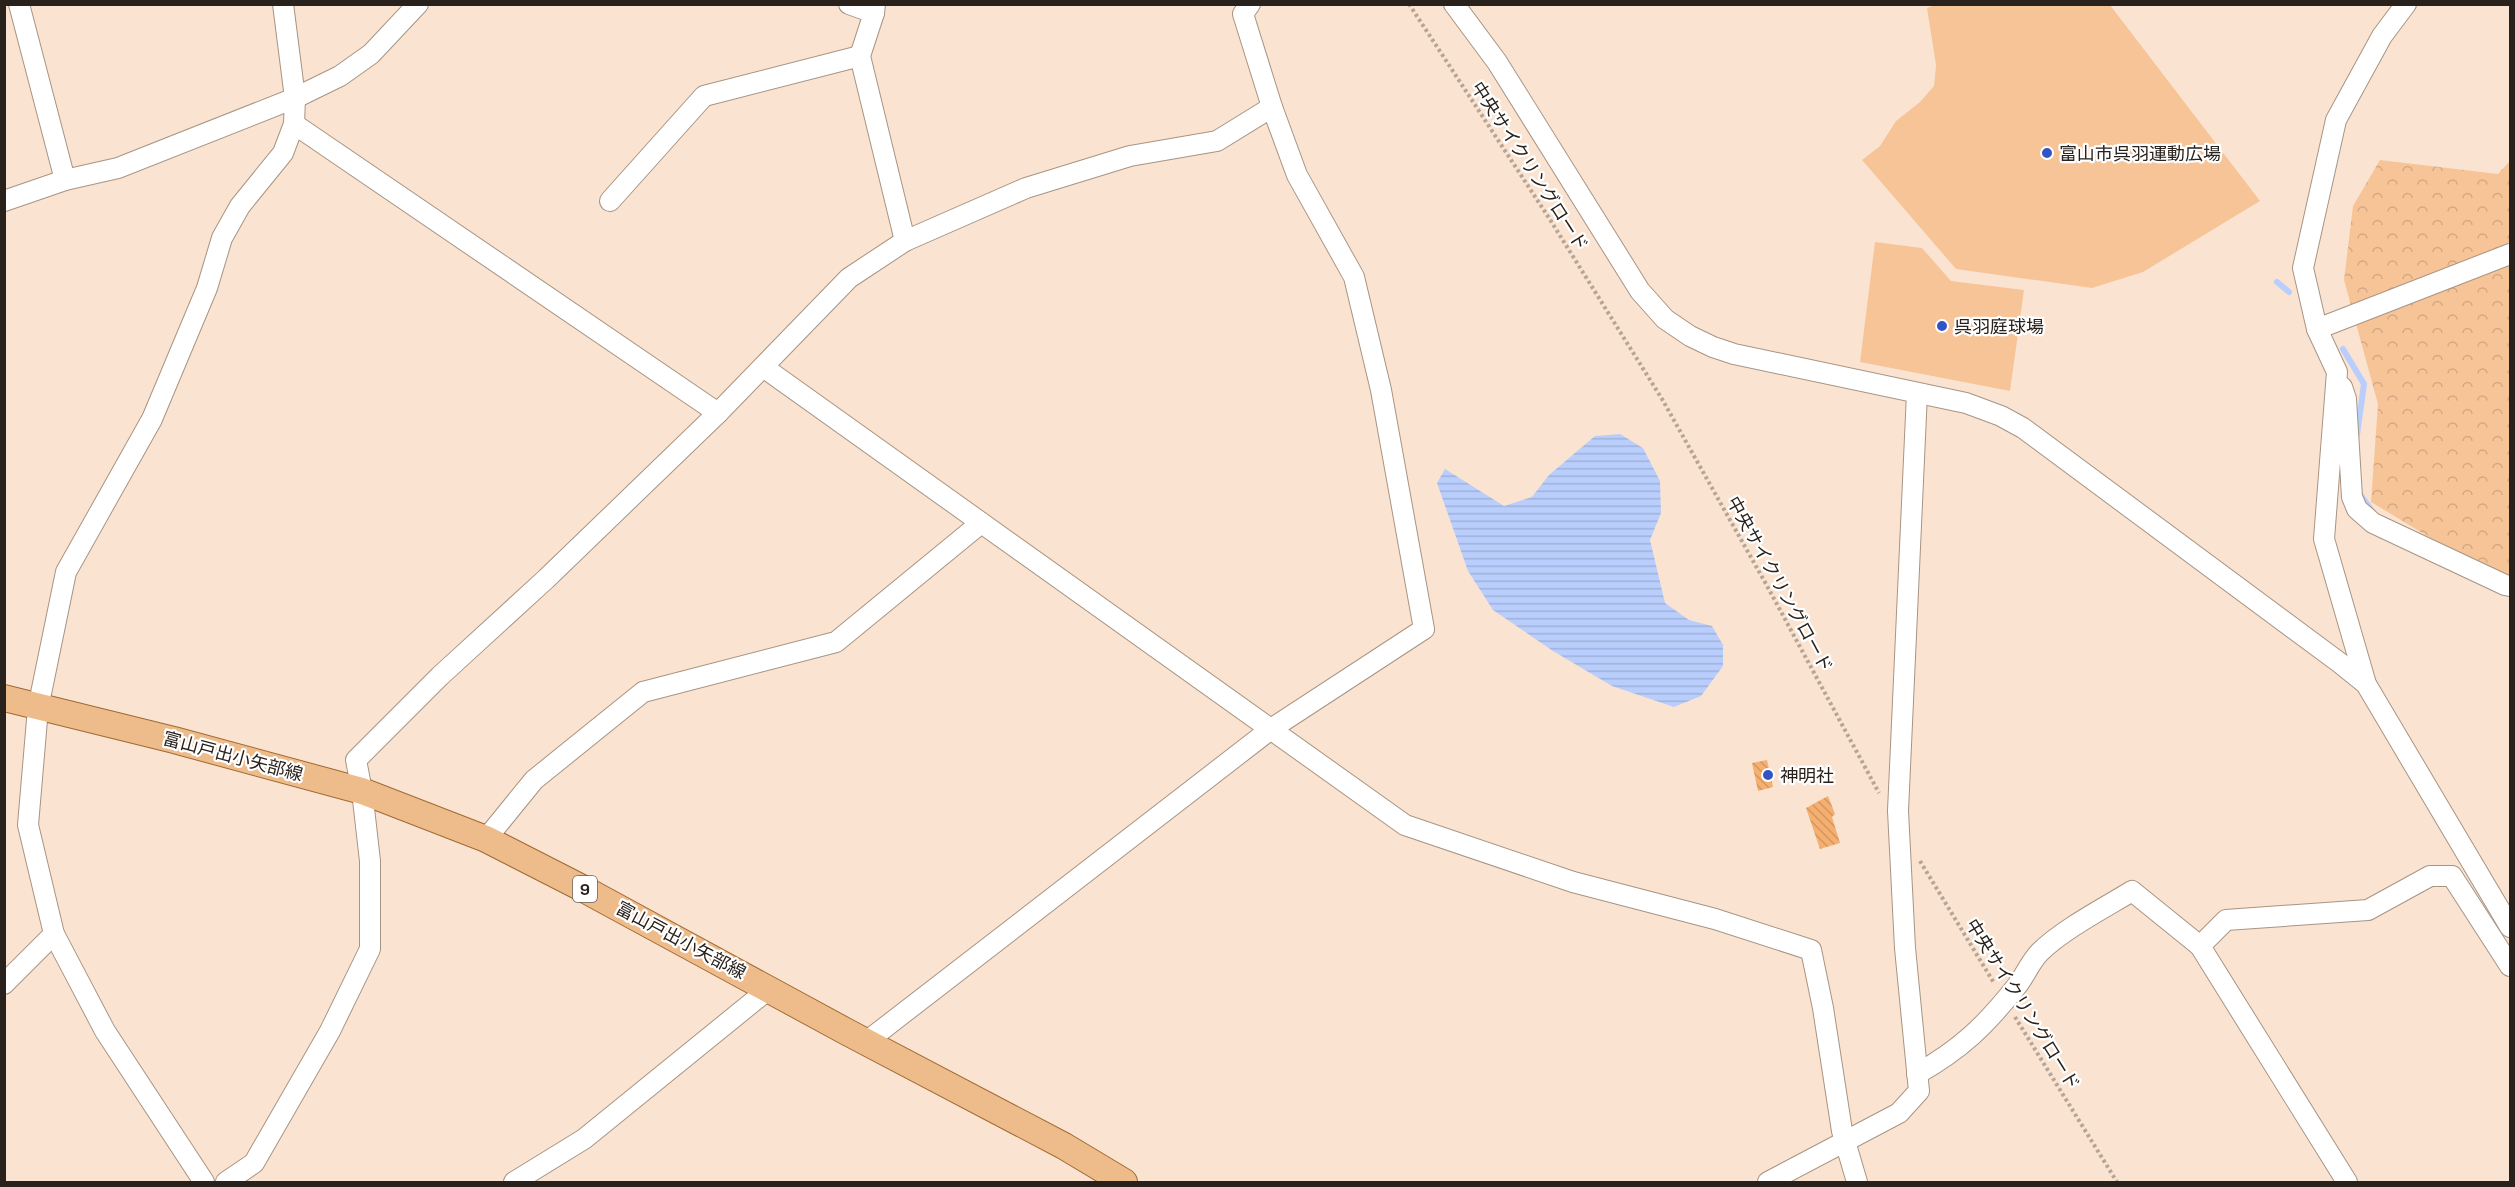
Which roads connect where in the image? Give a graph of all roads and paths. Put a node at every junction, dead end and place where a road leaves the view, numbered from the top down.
1 (19, 4) edge
2 (283, 4) edge
3 (418, 4) edge
4 (849, 4) edge
5 (1250, 4) edge
6 (1409, 4) edge
7 (1454, 4) edge
8 (2406, 4) edge
9 (874, 9) edge
10 (860, 56) junction
11 (295, 98) junction
12 (1272, 107) junction
13 (294, 124) junction
14 (65, 180) junction
15 (4, 201) edge
16 (610, 201) dead end
17 (905, 241) junction
18 (2511, 254) edge
19 (2317, 329) junction
20 (763, 367) junction
21 (2337, 372) junction
22 (1917, 393) junction
23 (717, 413) junction
24 (981, 522) junction
25 (2511, 586) edge
26 (2366, 684) junction
27 (4, 698) edge
28 (38, 708) junction
29 (1271, 729) junction
30 (362, 791) junction
31 (1899, 825) junction
32 (486, 839) junction
33 (1916, 854) dead end
34 (2511, 927) edge
35 (54, 934) junction
36 (2200, 946) junction
37 (2511, 966) edge
38 (4, 984) edge
39 (770, 988) junction
40 (2005, 1001) junction
41 (866, 1042) junction
42 (1917, 1074) junction
43 (1845, 1142) junction
44 (204, 1182) edge
45 (226, 1182) edge
46 (514, 1182) edge
47 (1124, 1182) edge
48 (1768, 1182) edge
49 (1857, 1182) edge
50 (2117, 1182) edge
51 (2347, 1182) edge

1 - 14 street
2 - 11 street
3 - 11 street
4 - 9 street
5 - 12 street
6 - 31 path, 中央サイクリングロード
7 - 22 street
8 - 19 street
9 - 10 street
10 - 16 street
10 - 17 street
11 - 13 street
11 - 14 street
12 - 17 street
12 - 29 street
13 - 23 street
13 - 28 street
14 - 15 street
17 - 20 street
18 - 19 street
19 - 21 street
20 - 23 street
20 - 24 street
21 - 25 street
21 - 26 street
22 - 26 street
22 - 31 street
23 - 30 street
24 - 29 street
24 - 32 street
26 - 34 street
27 - 28 main road, 富山戸出小矢部線 / 9
28 - 30 main road, 富山戸出小矢部線 / 9
28 - 35 street
29 - 41 street
29 - 43 street
30 - 32 main road, 富山戸出小矢部線 / 9
30 - 45 street
31 - 42 street
32 - 39 main road, 富山戸出小矢部線 / 9
33 - 40 path, 中央サイクリングロード
35 - 38 street
35 - 44 street
36 - 37 street
36 - 40 street
36 - 51 street
39 - 41 main road, 富山戸出小矢部線 / 9
39 - 46 street
40 - 42 street
40 - 50 path, 中央サイクリングロード
41 - 47 main road, 富山戸出小矢部線 / 9
42 - 43 street
43 - 48 street
43 - 49 street

